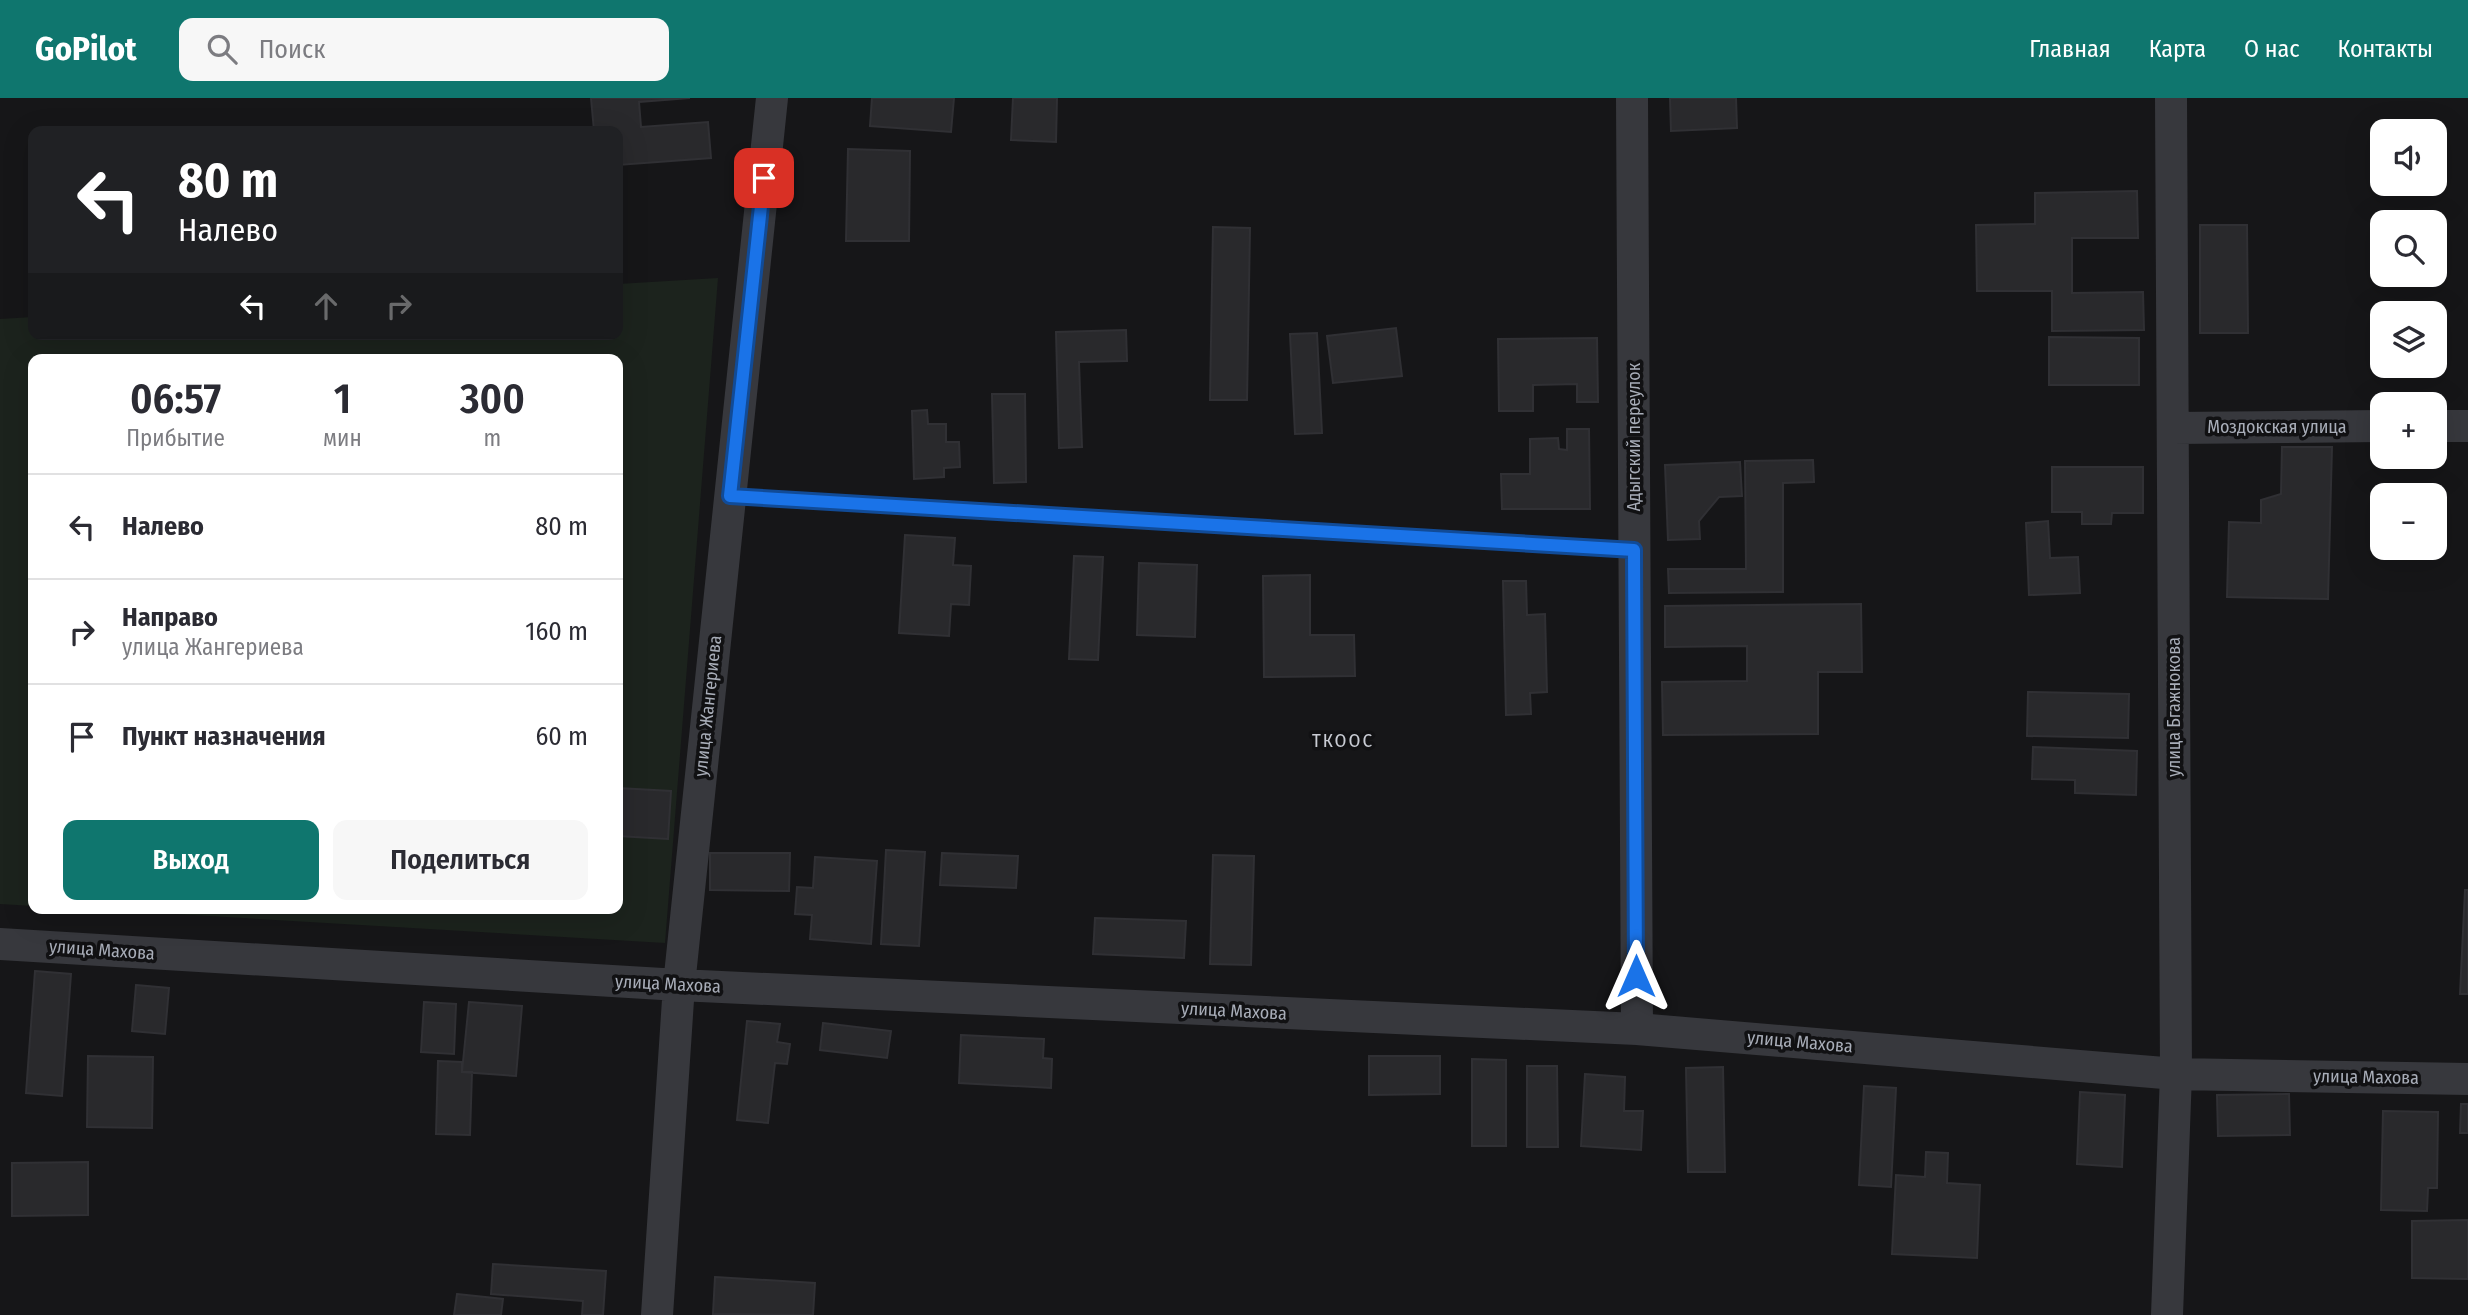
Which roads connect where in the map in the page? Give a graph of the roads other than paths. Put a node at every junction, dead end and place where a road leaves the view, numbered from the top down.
1 (772, 98) edge
2 (1632, 98) edge
3 (2171, 98) edge
4 (2370, 426) edge
5 (2447, 426) edge
6 (2468, 426) edge
7 (2173, 428) junction
8 (730, 496) junction
9 (1634, 550) junction
10 (0, 944) edge
11 (679, 985) junction
12 (1637, 1029) junction
13 (2176, 1074) junction
14 (2468, 1079) edge
15 (657, 1315) edge
16 (2167, 1315) edge

1 - 8 street, улица Жангериева
2 - 9 street, Адыгский переулок
3 - 7 street, улица Бгажнокова
4 - 7 street, Моздокская улица
5 - 6 street
7 - 13 street, улица Бгажнокова
8 - 9 lane
8 - 11 street, улица Жангериева
9 - 12 street, Адыгский переулок
10 - 11 street, улица Махова
11 - 12 street, улица Махова
11 - 15 street, улица Жангериева
12 - 13 street, улица Махова
13 - 14 street, улица Махова
13 - 16 street, улица Бгажнокова

